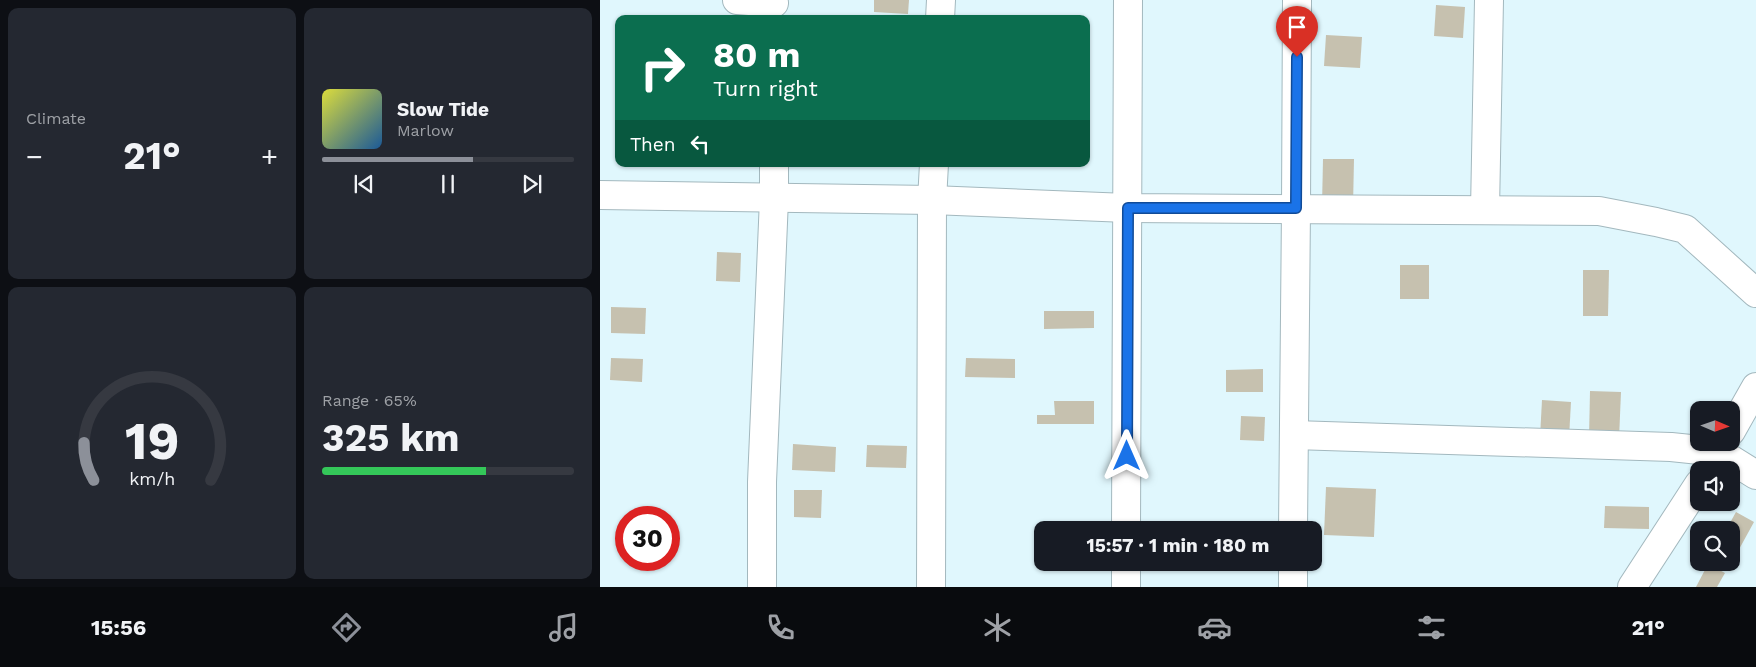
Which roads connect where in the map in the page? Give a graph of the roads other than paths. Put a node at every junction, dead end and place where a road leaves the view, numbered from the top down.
1 (737, 0) edge
2 (941, 0) edge
3 (1128, 0) edge
4 (1297, 0) edge
5 (1489, 0) edge
6 (774, 7) edge
7 (940, 15) edge
8 (774, 167) edge
9 (934, 167) edge
10 (600, 195) edge
11 (774, 198) junction
12 (932, 200) junction
13 (1128, 208) junction
14 (1296, 208) junction
15 (1485, 210) junction
16 (1756, 293) edge
17 (1756, 388) edge
18 (1740, 416) edge
19 (1294, 435) junction
20 (1690, 448) edge
21 (1724, 451) edge
22 (1756, 475) edge
23 (1690, 498) edge
24 (1126, 521) edge
25 (1293, 521) edge
26 (1126, 571) edge
27 (1293, 571) edge
28 (762, 587) edge
29 (932, 587) edge
30 (1126, 587) edge
31 (1293, 587) edge
32 (1632, 587) edge

1 - 6 street
2 - 7 street
3 - 13 street
4 - 14 street
5 - 15 street
8 - 11 street
9 - 12 street
10 - 11 street
11 - 12 street
11 - 28 street
12 - 13 street
12 - 29 street
13 - 14 street
13 - 24 street
14 - 15 street
14 - 19 street
15 - 16 street
17 - 18 street
19 - 20 street
19 - 25 street
21 - 22 street
23 - 32 street
26 - 30 street
27 - 31 street

